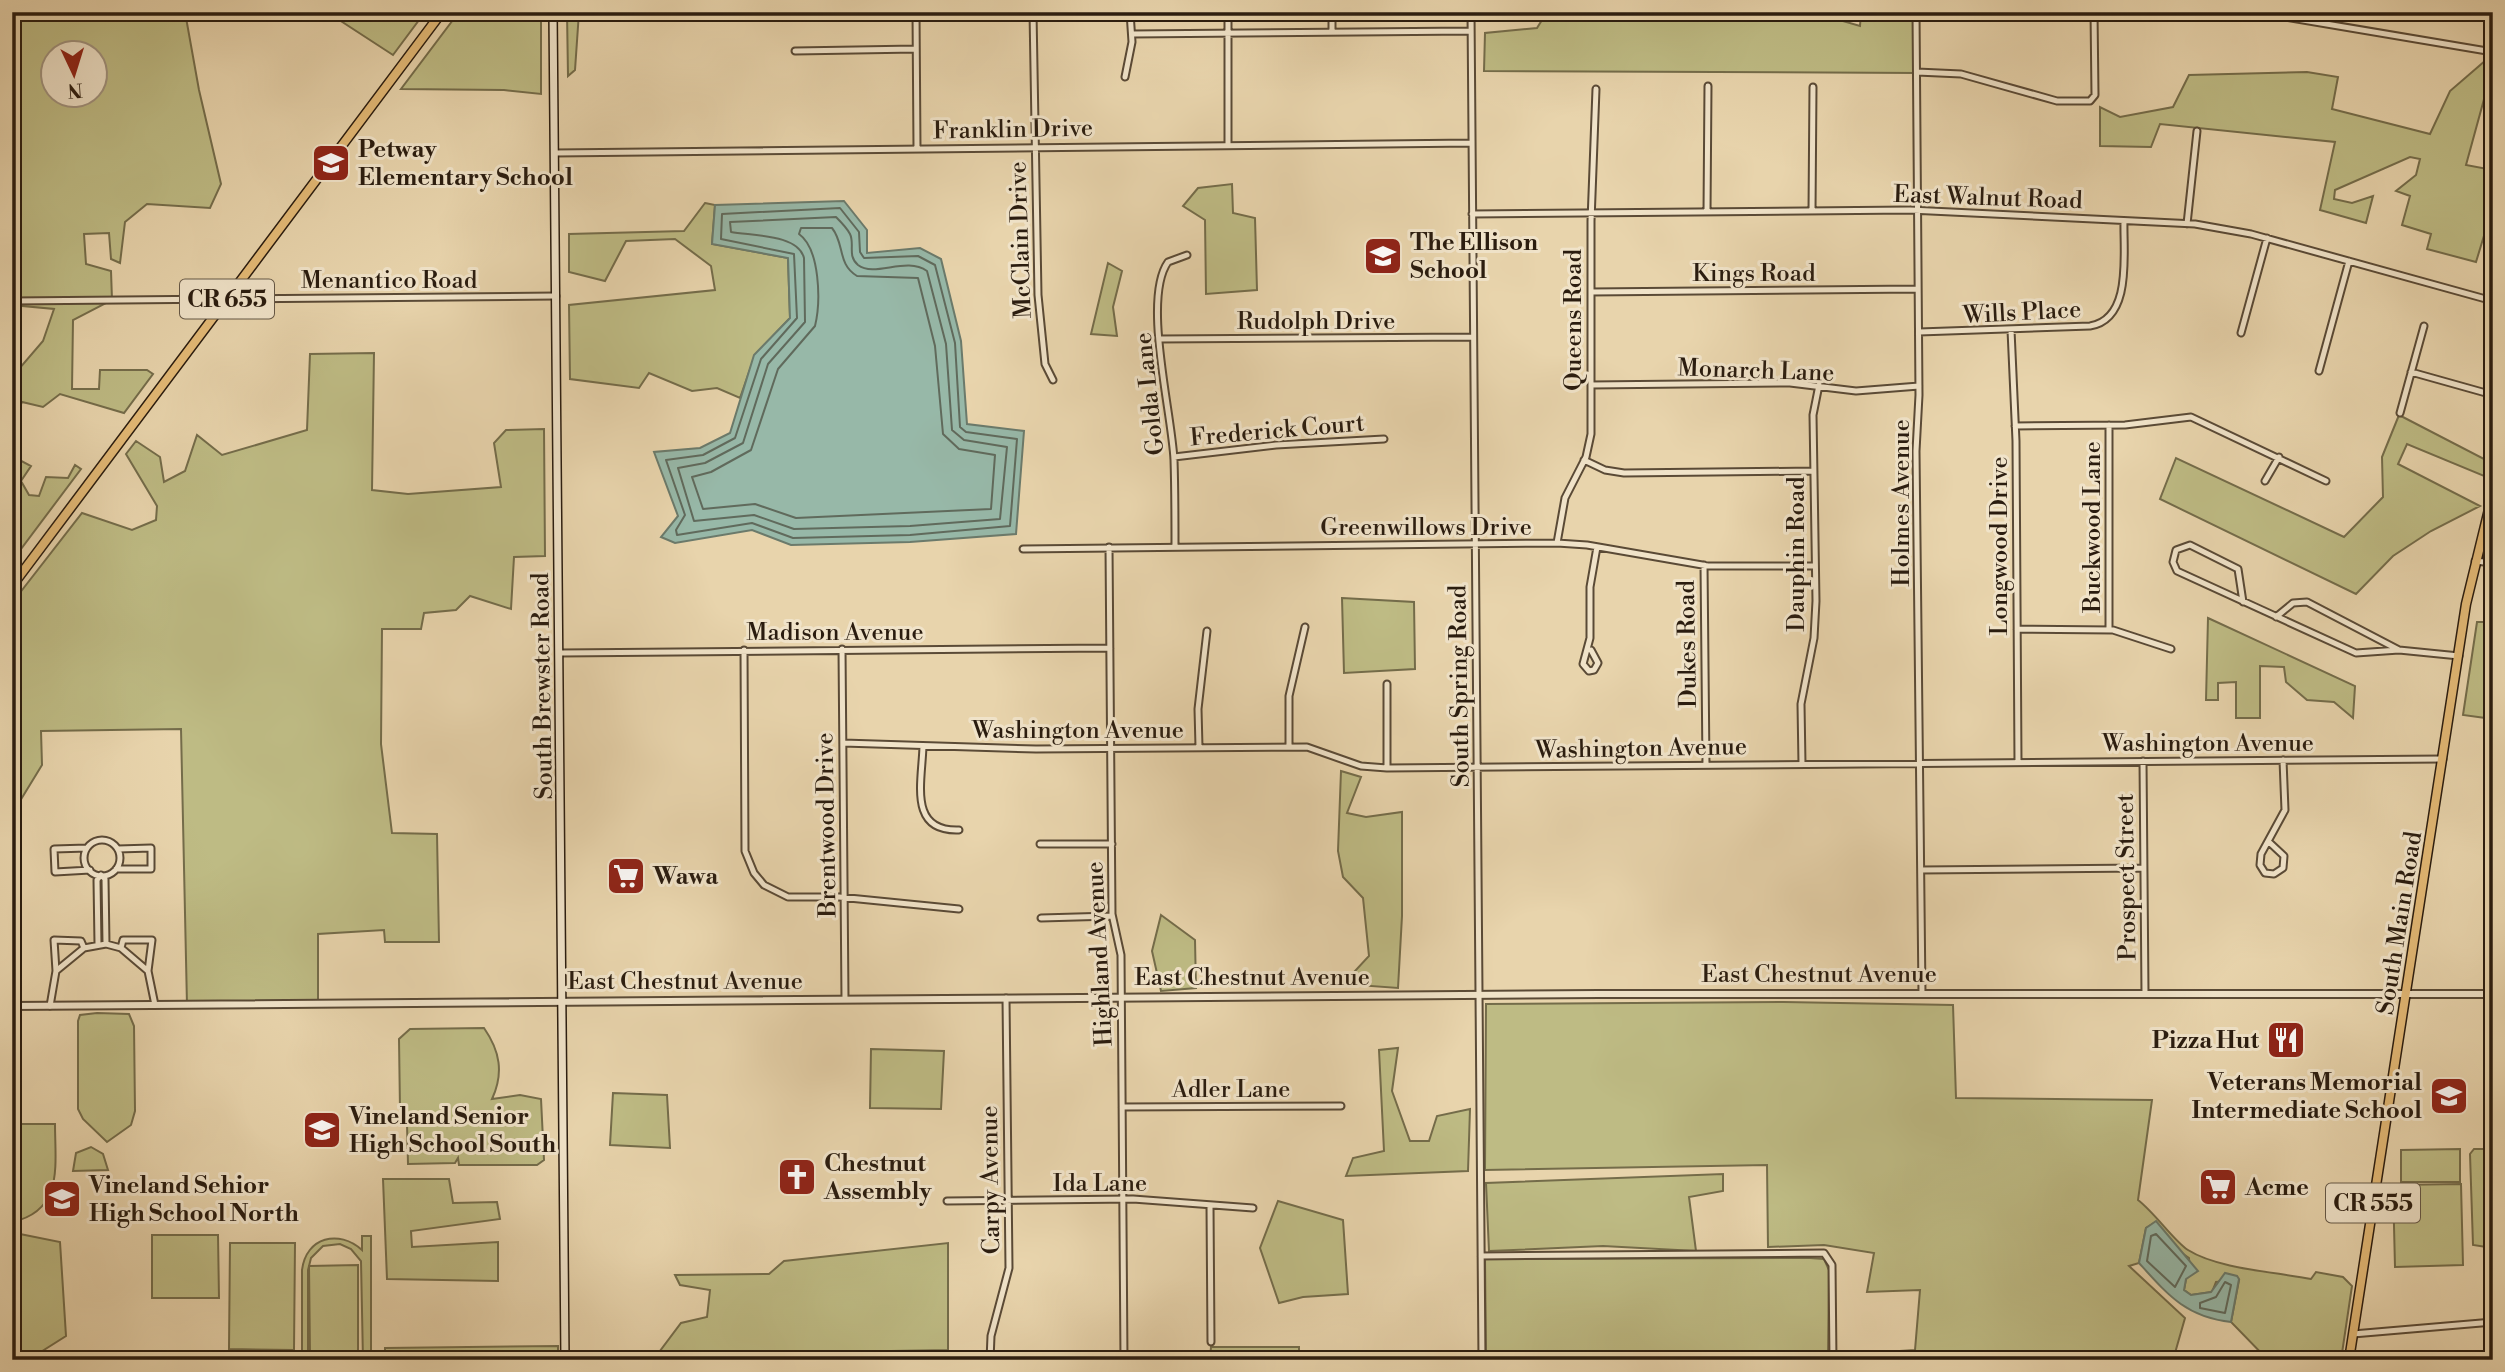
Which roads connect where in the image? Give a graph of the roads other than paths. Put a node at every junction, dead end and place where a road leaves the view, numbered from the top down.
1 (442, 12) edge
2 (553, 12) edge
3 (916, 12) edge
4 (1033, 12) edge
5 (1130, 12) edge
6 (1228, 12) edge
7 (1332, 12) edge
8 (1471, 12) edge
9 (1916, 12) edge
10 (2094, 12) edge
11 (2125, 12) edge
12 (1471, 31) junction
13 (1332, 32) junction
14 (1227, 33) junction
15 (1132, 34) junction
16 (916, 49) junction
17 (795, 51) dead end
18 (2493, 52) edge
19 (1917, 72) junction
20 (1125, 77) dead end
21 (1708, 86) dead end
22 (1813, 88) dead end
23 (1596, 89) dead end
24 (2197, 131) dead end
25 (1472, 143) junction
26 (1228, 145) junction
27 (1035, 146) junction
28 (918, 148) junction
29 (555, 153) junction
30 (1812, 211) junction
31 (1918, 211) junction
32 (1707, 212) junction
33 (1592, 213) junction
34 (1472, 214) junction
35 (2124, 221) junction
36 (2187, 224) junction
37 (2267, 238) junction
38 (1187, 255) dead end
39 (2349, 261) junction
40 (1919, 289) junction
41 (1591, 292) junction
42 (556, 296) junction
43 (228, 299) junction
44 (12, 301) edge
45 (2493, 301) edge
46 (2424, 326) dead end
47 (2011, 330) junction
48 (1919, 332) junction
49 (2241, 333) dead end
50 (1474, 337) junction
51 (1160, 340) junction
52 (2319, 371) dead end
53 (2411, 372) junction
54 (1052, 380) dead end
55 (1591, 385) junction
56 (1818, 385) junction
57 (1919, 386) junction
58 (2493, 395) edge
59 (2400, 413) dead end
60 (2109, 425) junction
61 (2015, 426) junction
62 (1384, 439) dead end
63 (1174, 457) junction
64 (2279, 457) junction
65 (1584, 460) junction
66 (1814, 471) junction
67 (2265, 481) dead end
68 (2326, 481) dead end
69 (2493, 493) edge
70 (1475, 544) junction
71 (1557, 544) junction
72 (1110, 547) junction
73 (1175, 547) junction
74 (1598, 547) junction
75 (1023, 549) dead end
76 (2475, 561) junction
77 (2493, 563) edge
78 (1704, 565) junction
79 (1815, 566) junction
80 (12, 586) edge
81 (2243, 602) junction
82 (2276, 617) junction
83 (1305, 627) dead end
84 (2017, 629) junction
85 (2109, 629) junction
86 (1207, 631) dead end
87 (1110, 648) junction
88 (842, 649) junction
89 (2171, 649) dead end
90 (744, 650) junction
91 (1591, 650) dead end
92 (2399, 650) junction
93 (561, 653) junction
94 (2459, 656) junction
95 (1387, 684) dead end
96 (843, 743) junction
97 (923, 746) junction
98 (1289, 746) junction
99 (1199, 747) junction
100 (1111, 748) junction
101 (2443, 759) junction
102 (2283, 760) junction
103 (2143, 761) junction
104 (2018, 762) junction
105 (1919, 763) junction
106 (1802, 764) junction
107 (1706, 765) junction
108 (1477, 767) junction
109 (1387, 768) junction
110 (959, 830) dead end
111 (2269, 842) junction
112 (1040, 844) dead end
113 (1112, 844) junction
114 (87, 848) junction
115 (118, 849) junction
116 (2143, 868) junction
117 (116, 869) junction
118 (90, 870) junction
119 (1921, 870) junction
120 (101, 875) junction
121 (844, 898) junction
122 (959, 909) dead end
123 (1112, 916) junction
124 (1041, 918) dead end
125 (98, 944) junction
126 (106, 944) junction
127 (121, 947) junction
128 (84, 948) junction
129 (56, 971) junction
130 (148, 971) junction
131 (2408, 992) junction
132 (1922, 993) junction
133 (2145, 993) junction
134 (1478, 994) junction
135 (2493, 994) edge
136 (1121, 997) junction
137 (1006, 998) junction
138 (845, 999) junction
139 (562, 1001) junction
140 (155, 1005) junction
141 (12, 1006) edge
142 (50, 1006) junction
143 (1341, 1106) dead end
144 (1122, 1107) junction
145 (1123, 1199) junction
146 (1008, 1200) junction
147 (947, 1201) dead end
148 (1210, 1205) junction
149 (1253, 1208) dead end
150 (1481, 1256) junction
151 (2493, 1321) edge
152 (2353, 1335) junction
153 (1211, 1342) dead end
154 (565, 1360) edge
155 (990, 1360) edge
156 (1124, 1360) edge
157 (1482, 1360) edge
158 (1833, 1360) edge
159 (2349, 1360) edge

1 - 43 main road, CR 655
2 - 29 main road, South Brewster Road
3 - 16 street
4 - 27 street, McClain Drive
5 - 15 street
6 - 14 street
7 - 13 street
8 - 12 street, South Spring Road
9 - 19 street, Holmes Avenue
10 - 19 street
11 - 18 street
12 - 13 street
12 - 25 street, South Spring Road
13 - 14 street
14 - 15 street
14 - 26 street
15 - 20 street
16 - 17 street
16 - 28 street
19 - 31 street, Holmes Avenue
21 - 32 street
22 - 30 street
23 - 33 street, Queens Road
24 - 36 street
25 - 26 street, Franklin Drive
25 - 34 street, South Spring Road
26 - 27 street, Franklin Drive
27 - 28 street, Franklin Drive
27 - 54 street, McClain Drive
28 - 29 street, Franklin Drive
29 - 42 main road, South Brewster Road
30 - 31 street, East Walnut Road
30 - 32 street, East Walnut Road
31 - 35 street, East Walnut Road
31 - 40 street, Holmes Avenue
32 - 33 street, East Walnut Road
33 - 34 street, East Walnut Road
33 - 41 street, Queens Road
34 - 50 street, South Spring Road
35 - 36 street, East Walnut Road
35 - 47 street, Wills Place
36 - 37 street, East Walnut Road
37 - 39 street, East Walnut Road
37 - 49 street
38 - 51 street, Golda Lane
39 - 45 street, East Walnut Road
39 - 52 street
40 - 41 street, Kings Road
40 - 48 street, Holmes Avenue
41 - 55 street, Queens Road
42 - 43 street, Menantico Road
42 - 93 main road, South Brewster Road
43 - 44 street, Menantico Road
43 - 80 main road, CR 655
46 - 53 street
47 - 48 street, Wills Place
47 - 61 street, Longwood Drive
48 - 57 street, Holmes Avenue
50 - 51 street, Rudolph Drive
50 - 70 street, South Spring Road
51 - 63 street, Golda Lane
53 - 58 street
53 - 59 street
55 - 56 street, Monarch Lane
55 - 65 street, Queens Road
56 - 57 street, Monarch Lane
56 - 66 street, Dauphin Road
57 - 105 street, Holmes Avenue
60 - 61 street
60 - 64 street
60 - 85 street, Buckwood Lane
61 - 84 street, Longwood Drive
62 - 63 street, Frederick Court
63 - 73 street, Golda Lane
64 - 67 street
64 - 68 street
65 - 66 street
65 - 71 street, Queens Road
66 - 79 street, Dauphin Road
69 - 76 main road, South Main Road / CR 555
70 - 71 street, Greenwillows Drive
70 - 73 street, Greenwillows Drive
70 - 108 street, South Spring Road
71 - 74 street, Greenwillows Drive
72 - 73 street, Greenwillows Drive
72 - 75 street, Greenwillows Drive
72 - 87 street, Highland Avenue
74 - 78 street, Greenwillows Drive
74 - 91 street
76 - 77 street
76 - 94 main road, South Main Road / CR 555
78 - 79 street, Greenwillows Drive
78 - 107 street, Dukes Road
79 - 106 street, Dauphin Road
81 - 81 street
81 - 82 street
82 - 92 street
82 - 92 street
83 - 98 street
84 - 85 street
84 - 104 street, Longwood Drive
85 - 89 street
86 - 99 street
87 - 88 street, Madison Avenue
87 - 100 street, Highland Avenue
88 - 90 street, Madison Avenue
88 - 96 street, Brentwood Drive
90 - 93 street, Madison Avenue
90 - 121 street
92 - 94 street
93 - 139 main road, South Brewster Road
94 - 101 main road, South Main Road / CR 555
95 - 109 street
96 - 97 street, Washington Avenue
96 - 121 street, Brentwood Drive
97 - 100 street, Washington Avenue
97 - 110 street
98 - 99 street, Washington Avenue
98 - 109 street, Washington Avenue
99 - 100 street, Washington Avenue
100 - 113 street, Highland Avenue
101 - 102 street, Washington Avenue
101 - 131 main road, South Main Road / CR 555
102 - 103 street, Washington Avenue
102 - 111 street
103 - 104 street, Washington Avenue
103 - 116 street, Prospect Street
104 - 105 street, Washington Avenue
105 - 106 street, Washington Avenue
105 - 119 street, Holmes Avenue
106 - 107 street, Washington Avenue
107 - 108 street, Washington Avenue
108 - 109 street, Washington Avenue
108 - 134 street, South Spring Road
111 - 111 street
112 - 113 street
113 - 123 street, Highland Avenue
114 - 115 street
114 - 118 street
114 - 118 street
115 - 117 street
115 - 117 street
116 - 119 street
116 - 133 street, Prospect Street
117 - 120 street
118 - 120 street
119 - 132 street, Holmes Avenue
120 - 125 street
120 - 126 street
121 - 122 street
121 - 138 street, Brentwood Drive
123 - 124 street
123 - 136 street, Highland Avenue
125 - 126 street
125 - 128 street
126 - 127 street
127 - 130 street
127 - 130 street
128 - 129 street
128 - 129 street
129 - 142 street
130 - 140 street
131 - 133 street, East Chestnut Avenue
131 - 135 street, East Chestnut Avenue
131 - 152 main road, South Main Road / CR 555
132 - 133 street, East Chestnut Avenue
132 - 134 street, East Chestnut Avenue
134 - 136 street, East Chestnut Avenue
134 - 150 street, South Spring Road
136 - 137 street, East Chestnut Avenue
136 - 144 street, Highland Avenue
137 - 138 street, East Chestnut Avenue
137 - 146 street, Carpy Avenue
138 - 139 street, East Chestnut Avenue
139 - 140 street, East Chestnut Avenue
139 - 154 main road, South Brewster Road
140 - 142 street, East Chestnut Avenue
141 - 142 street, East Chestnut Avenue
143 - 144 street, Adler Lane
144 - 145 street, Highland Avenue
145 - 146 street, Ida Lane
145 - 148 street, Ida Lane
145 - 156 street, Highland Avenue
146 - 147 street, Ida Lane
146 - 155 street, Carpy Avenue
148 - 149 street, Ida Lane
148 - 153 street
150 - 157 street, South Spring Road
150 - 158 street
151 - 152 street
152 - 159 main road, South Main Road / CR 555

